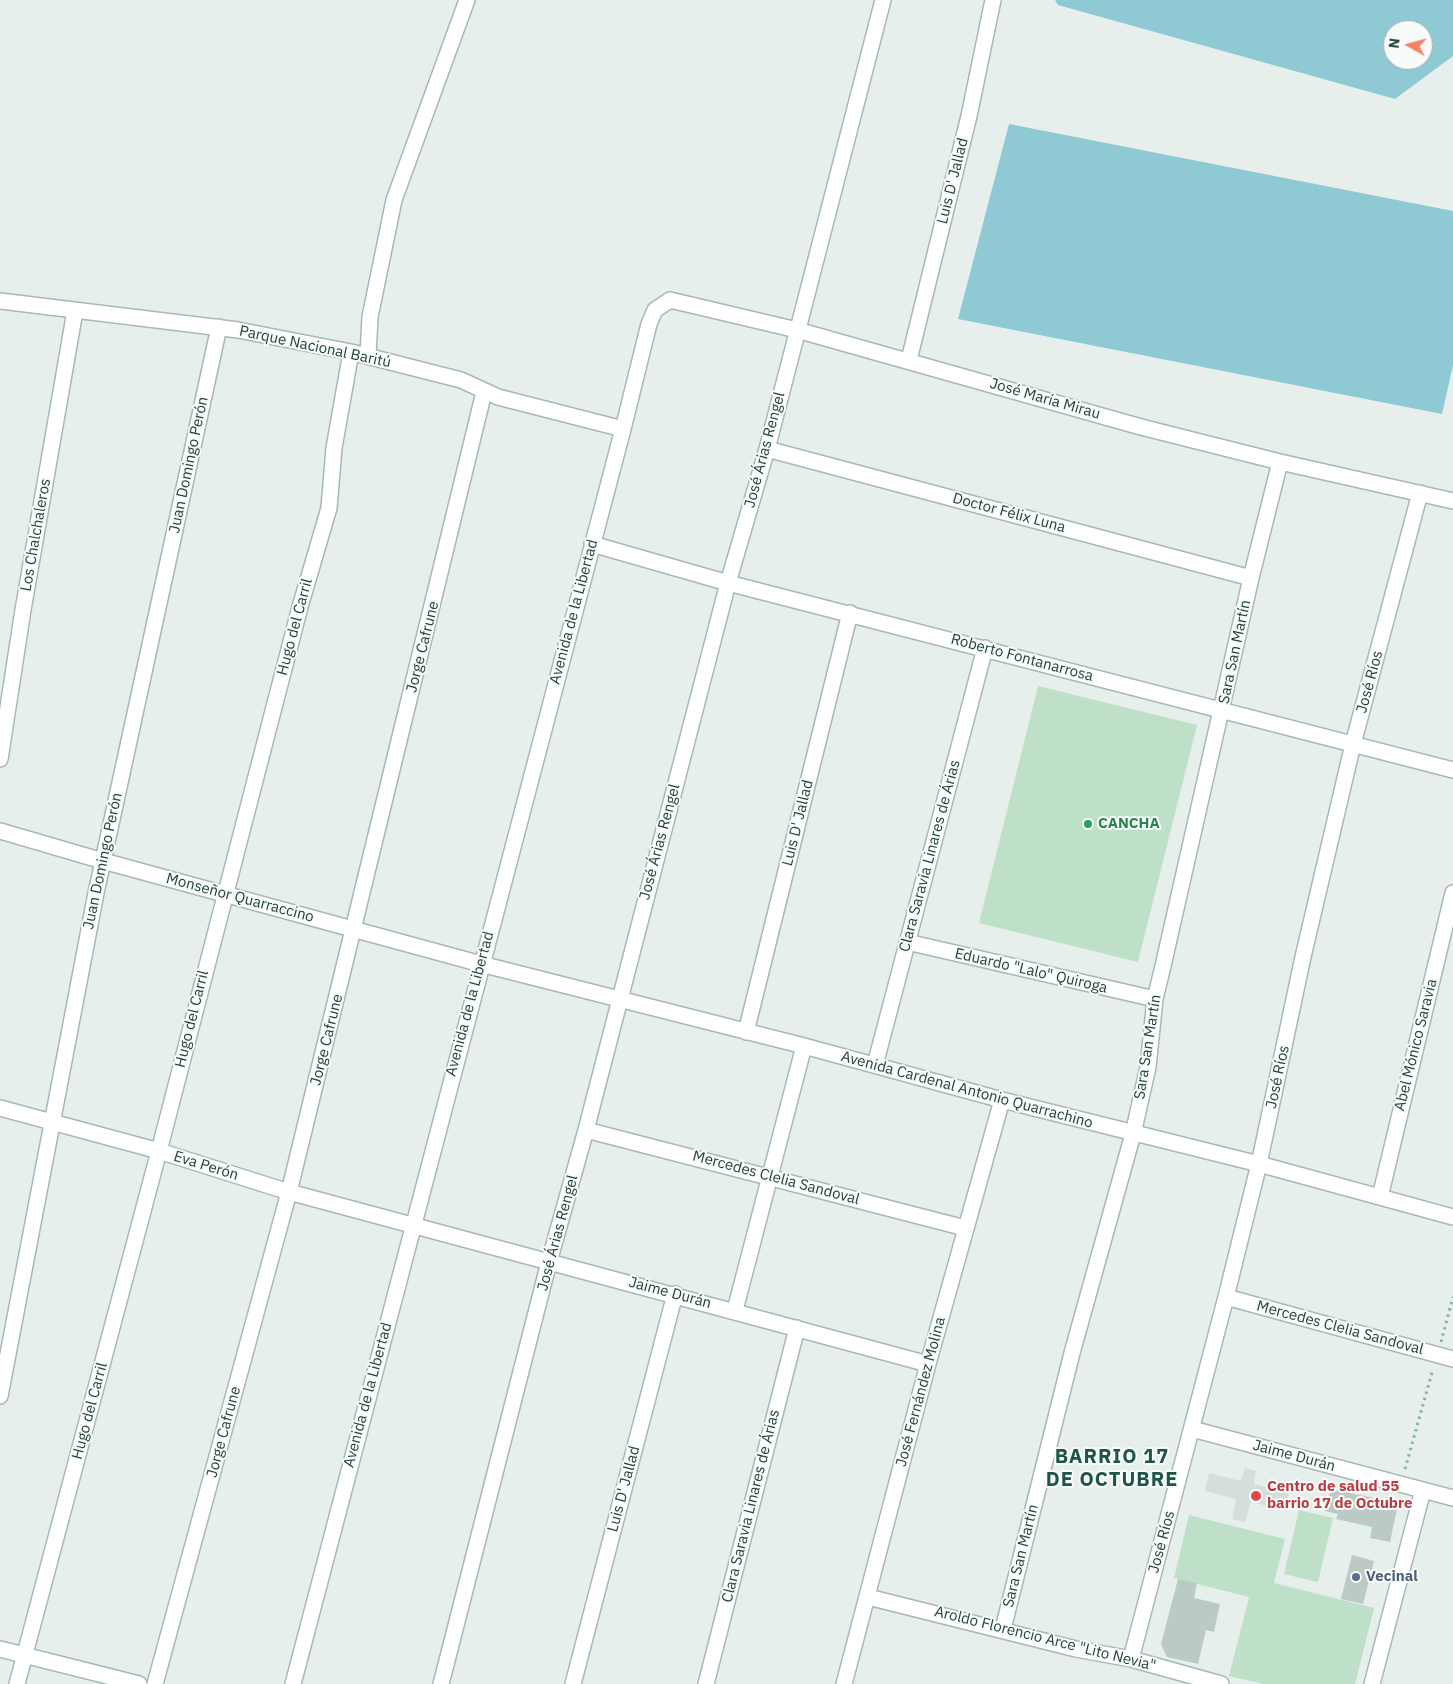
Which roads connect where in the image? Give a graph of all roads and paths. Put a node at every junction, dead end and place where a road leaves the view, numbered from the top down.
1 (467, 0) edge
2 (883, 0) edge
3 (993, 0) edge
4 (0, 301) edge
5 (75, 311) junction
6 (649, 324) joint
7 (219, 327) junction
8 (797, 330) junction
9 (351, 352) junction
10 (368, 355) junction
11 (909, 360) junction
12 (484, 392) junction
13 (623, 429) junction
14 (767, 449) junction
15 (1280, 462) junction
16 (1420, 493) junction
17 (1453, 501) edge
18 (592, 544) junction
19 (1251, 578) junction
20 (728, 583) junction
21 (850, 613) junction
22 (985, 648) junction
23 (1222, 711) junction
24 (1354, 744) junction
25 (0, 760) edge
26 (1453, 770) edge
27 (0, 831) edge
28 (102, 861) junction
29 (225, 893) junction
30 (1453, 893) edge
31 (354, 930) junction
32 (907, 942) junction
33 (481, 964) junction
34 (1156, 999) junction
35 (619, 1001) junction
36 (746, 1032) junction
37 (804, 1046) junction
38 (875, 1065) junction
39 (1002, 1100) junction
40 (0, 1108) edge
41 (53, 1123) junction
42 (586, 1130) junction
43 (1133, 1134) junction
44 (159, 1151) junction
45 (1259, 1164) junction
46 (770, 1176) junction
47 (289, 1192) junction
48 (1380, 1197) junction
49 (1453, 1217) edge
50 (412, 1224) junction
51 (965, 1228) junction
52 (549, 1262) junction
53 (675, 1294) junction
54 (1453, 1296) edge
55 (1226, 1297) junction
56 (735, 1310) junction
57 (797, 1328) junction
58 (1437, 1354) junction
59 (1453, 1358) edge
60 (928, 1364) junction
61 (0, 1396) edge
62 (1192, 1429) junction
63 (1401, 1484) junction
64 (1423, 1490) junction
65 (1453, 1498) edge
66 (868, 1597) junction
67 (1002, 1629) junction
68 (0, 1649) edge
69 (25, 1655) junction
70 (1131, 1659) junction
71 (17, 1684) edge
72 (139, 1684) edge
73 (155, 1684) edge
74 (292, 1684) edge
75 (441, 1684) edge
76 (573, 1684) edge
77 (706, 1684) edge
78 (844, 1684) edge
79 (1221, 1684) edge
80 (1372, 1684) edge

1 - 10 street
2 - 8 street, José Árias Rengel
3 - 11 street, Luis D' Jallad
4 - 5 street, Parque Nacional Baritú
5 - 7 street, Parque Nacional Baritú
5 - 25 street, Los Chalchaleros
6 - 8 street, José María Mirau
6 - 13 street, Avenida de la Libertad
7 - 9 street, Parque Nacional Baritú
7 - 28 street, Juan Domingo Perón
8 - 11 street, José María Mirau
8 - 14 street, José Árias Rengel
9 - 10 street, Parque Nacional Baritú
9 - 29 street, Hugo del Carril
10 - 12 street, Parque Nacional Baritú
11 - 15 street, José María Mirau
12 - 13 street, Parque Nacional Baritú
12 - 31 street, Jorge Cafrune
13 - 18 street, Avenida de la Libertad
14 - 19 street, Doctor Félix Luna
14 - 20 street, José Árias Rengel
15 - 16 street, José María Mirau
15 - 19 street, Sara San Martín
16 - 17 street, José María Mirau
16 - 24 street, José Ríos
18 - 20 street, Roberto Fontanarrosa
18 - 33 street, Avenida de la Libertad
19 - 23 street, Sara San Martín
20 - 21 street, Roberto Fontanarrosa
20 - 35 street, José Árias Rengel
21 - 22 street, Roberto Fontanarrosa
21 - 36 street, Luis D' Jallad
22 - 23 street, Roberto Fontanarrosa
22 - 32 street, Clara Saravia Linares de Árias
23 - 24 street, Roberto Fontanarrosa
23 - 34 street, Sara San Martín
24 - 26 street, Roberto Fontanarrosa
24 - 45 street, José Ríos
27 - 28 street, Monseñor Quarraccino
28 - 29 street, Monseñor Quarraccino
28 - 41 street, Juan Domingo Perón
29 - 31 street, Monseñor Quarraccino
29 - 44 street, Hugo del Carril
30 - 48 street, Abel Mónico Saravia
31 - 33 street, Monseñor Quarraccino
31 - 47 street, Jorge Cafrune
32 - 34 street, Eduardo "Lalo" Quiroga
32 - 38 street, Clara Saravia Linares de Árias
33 - 35 street, Avenida Cardenal Antonio Quarrachino
33 - 50 street, Avenida de la Libertad
34 - 43 street, Sara San Martín
35 - 36 street, Avenida Cardenal Antonio Quarrachino
35 - 42 street, José Árias Rengel
36 - 37 street, Avenida Cardenal Antonio Quarrachino
37 - 38 street, Avenida Cardenal Antonio Quarrachino
37 - 46 street
38 - 39 street, Avenida Cardenal Antonio Quarrachino
39 - 43 street, Avenida Cardenal Antonio Quarrachino
39 - 51 street, José Fernández Molina
40 - 41 street, Eva Perón
41 - 44 street, Eva Perón
41 - 61 street, Juan Domingo Perón
42 - 46 street, Mercedes Clelia Sandoval
42 - 52 street, José Árias Rengel
43 - 45 street, Avenida Cardenal Antonio Quarrachino
43 - 67 street, Sara San Martín
44 - 47 street, Eva Perón
44 - 69 street, Hugo del Carril
45 - 48 street, Avenida Cardenal Antonio Quarrachino
45 - 55 street, José Ríos
46 - 51 street, Mercedes Clelia Sandoval
46 - 56 street
47 - 50 street, Eva Perón
47 - 73 street, Jorge Cafrune
48 - 49 street, Avenida Cardenal Antonio Quarrachino
50 - 52 street, Jaime Durán
50 - 74 street, Avenida de la Libertad
51 - 60 street, José Fernández Molina
52 - 53 street, Jaime Durán
52 - 75 street, José Árias Rengel
53 - 56 street, Jaime Durán
53 - 76 street, Luis D' Jallad
54 - 58 path
55 - 58 street, Mercedes Clelia Sandoval
55 - 62 street, José Ríos
56 - 57 street, Jaime Durán
57 - 60 street, Jaime Durán
57 - 77 street, Clara Saravia Linares de Árias
58 - 59 street, Mercedes Clelia Sandoval
58 - 63 path
60 - 66 street, José Fernández Molina
62 - 63 street, Jaime Durán
62 - 70 street, José Ríos
63 - 64 street, Jaime Durán
64 - 65 street, Jaime Durán
64 - 80 street
66 - 67 street, Aroldo Florencio Arce "Lito Nevia"
66 - 78 street, José Fernández Molina
67 - 70 street, Aroldo Florencio Arce "Lito Nevia"
68 - 69 street
69 - 71 street, Hugo del Carril
69 - 72 street
70 - 79 street, Aroldo Florencio Arce "Lito Nevia"

